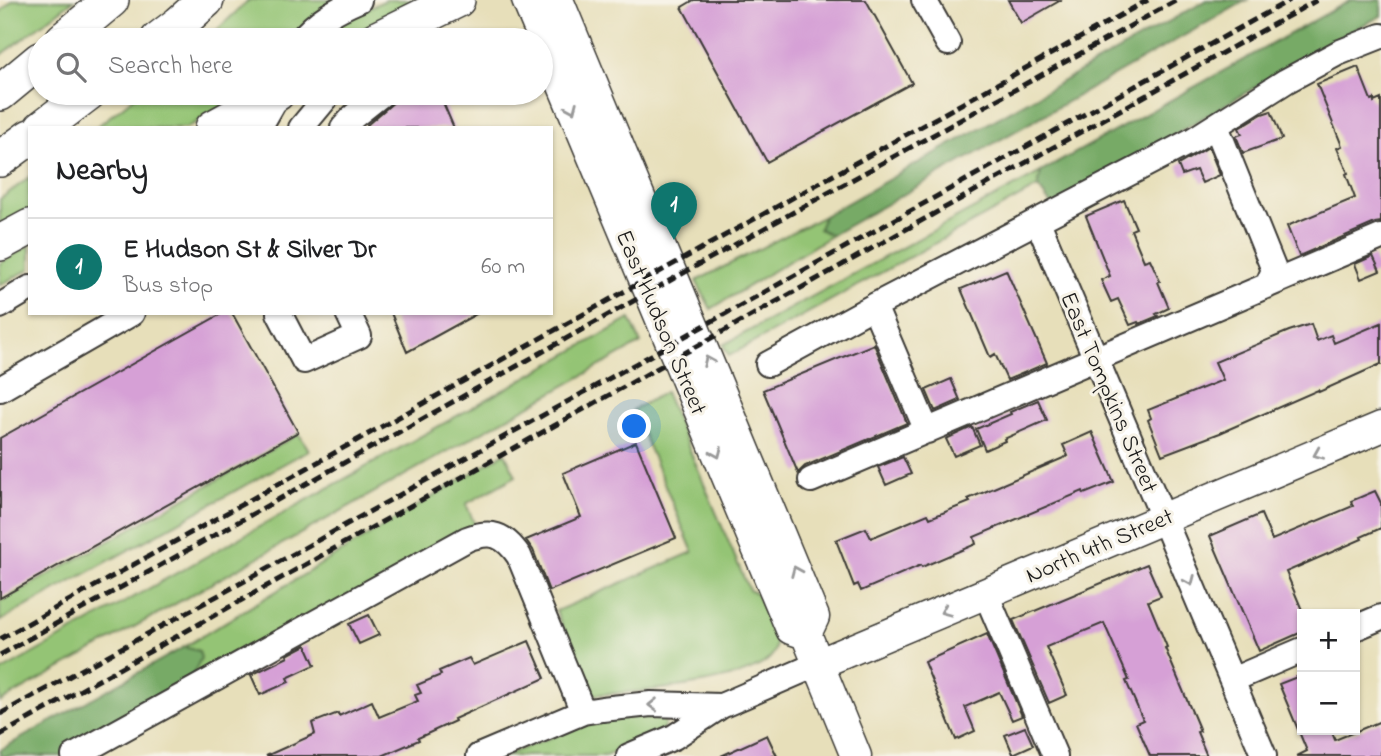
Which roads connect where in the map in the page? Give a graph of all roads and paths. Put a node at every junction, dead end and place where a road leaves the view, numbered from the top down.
1 (111, 0) edge
2 (206, 0) edge
3 (359, 0) edge
4 (457, 0) edge
5 (527, 0) edge
6 (558, 0) edge
7 (924, 0) edge
8 (78, 28) edge
9 (174, 28) edge
10 (311, 28) edge
11 (400, 28) edge
12 (539, 28) edge
13 (1381, 36) edge
14 (948, 43) dead end
15 (553, 62) edge
16 (28, 70) edge
17 (0, 93) edge
18 (72, 105) edge
19 (256, 105) edge
20 (271, 105) edge
21 (320, 105) edge
22 (368, 105) edge
23 (45, 126) edge
24 (217, 126) edge
25 (260, 126) edge
26 (303, 126) edge
27 (344, 126) edge
28 (1216, 126) junction
29 (28, 138) edge
30 (0, 159) edge
31 (1038, 222) junction
32 (28, 228) edge
33 (1381, 237) edge
34 (0, 243) edge
35 (1268, 286) junction
36 (28, 289) edge
37 (0, 306) edge
38 (874, 306) junction
39 (129, 315) edge
40 (280, 315) edge
41 (349, 315) edge
42 (1096, 360) junction
43 (768, 364) dead end
44 (0, 389) edge
45 (1381, 427) edge
46 (927, 431) junction
47 (811, 480) dead end
48 (1163, 518) junction
49 (986, 594) junction
50 (1381, 617) edge
51 (1360, 626) edge
52 (806, 634) junction
53 (1297, 652) edge
54 (818, 664) junction
55 (1232, 680) junction
56 (721, 706) junction
57 (583, 712) junction
58 (74, 756) edge
59 (479, 756) edge
60 (629, 756) edge
61 (856, 756) edge
62 (1055, 756) edge
63 (1264, 756) edge

1 - 8 highway
2 - 9 highway
3 - 10 street
4 - 11 highway
5 -> 12 main road, East Hudson Street
52 -> 6 main road, East Hudson Street
7 - 14 street
13 - 28 street
15 -> 52 main road, East Hudson Street
16 - 17 highway
18 - 23 highway
19 - 24 highway
20 - 25 street
21 - 26 street
22 - 27 street
28 - 31 street
28 - 35 street
29 - 30 highway
31 - 38 street
31 - 42 street, East Tompkins Street
32 - 34 highway
33 - 35 street
35 - 42 street
36 - 37 street
38 - 43 street
38 - 46 street
39 - 44 street
40 - 41 street
42 - 46 street
42 - 48 street, East Tompkins Street
45 -> 48 main road, North 4th Street
46 - 47 street
48 - 49 main road, North 4th Street
48 -> 55 street, East Tompkins Street
49 -> 54 main road, North 4th Street
49 - 62 street
50 - 51 street
52 - 54 main road, East Hudson Street
53 - 55 street
54 - 56 street
54 - 61 main road, East Hudson Street
55 - 63 street, East Tompkins Street
56 -> 57 street
56 - 60 street
57 - 58 street
57 - 59 street

